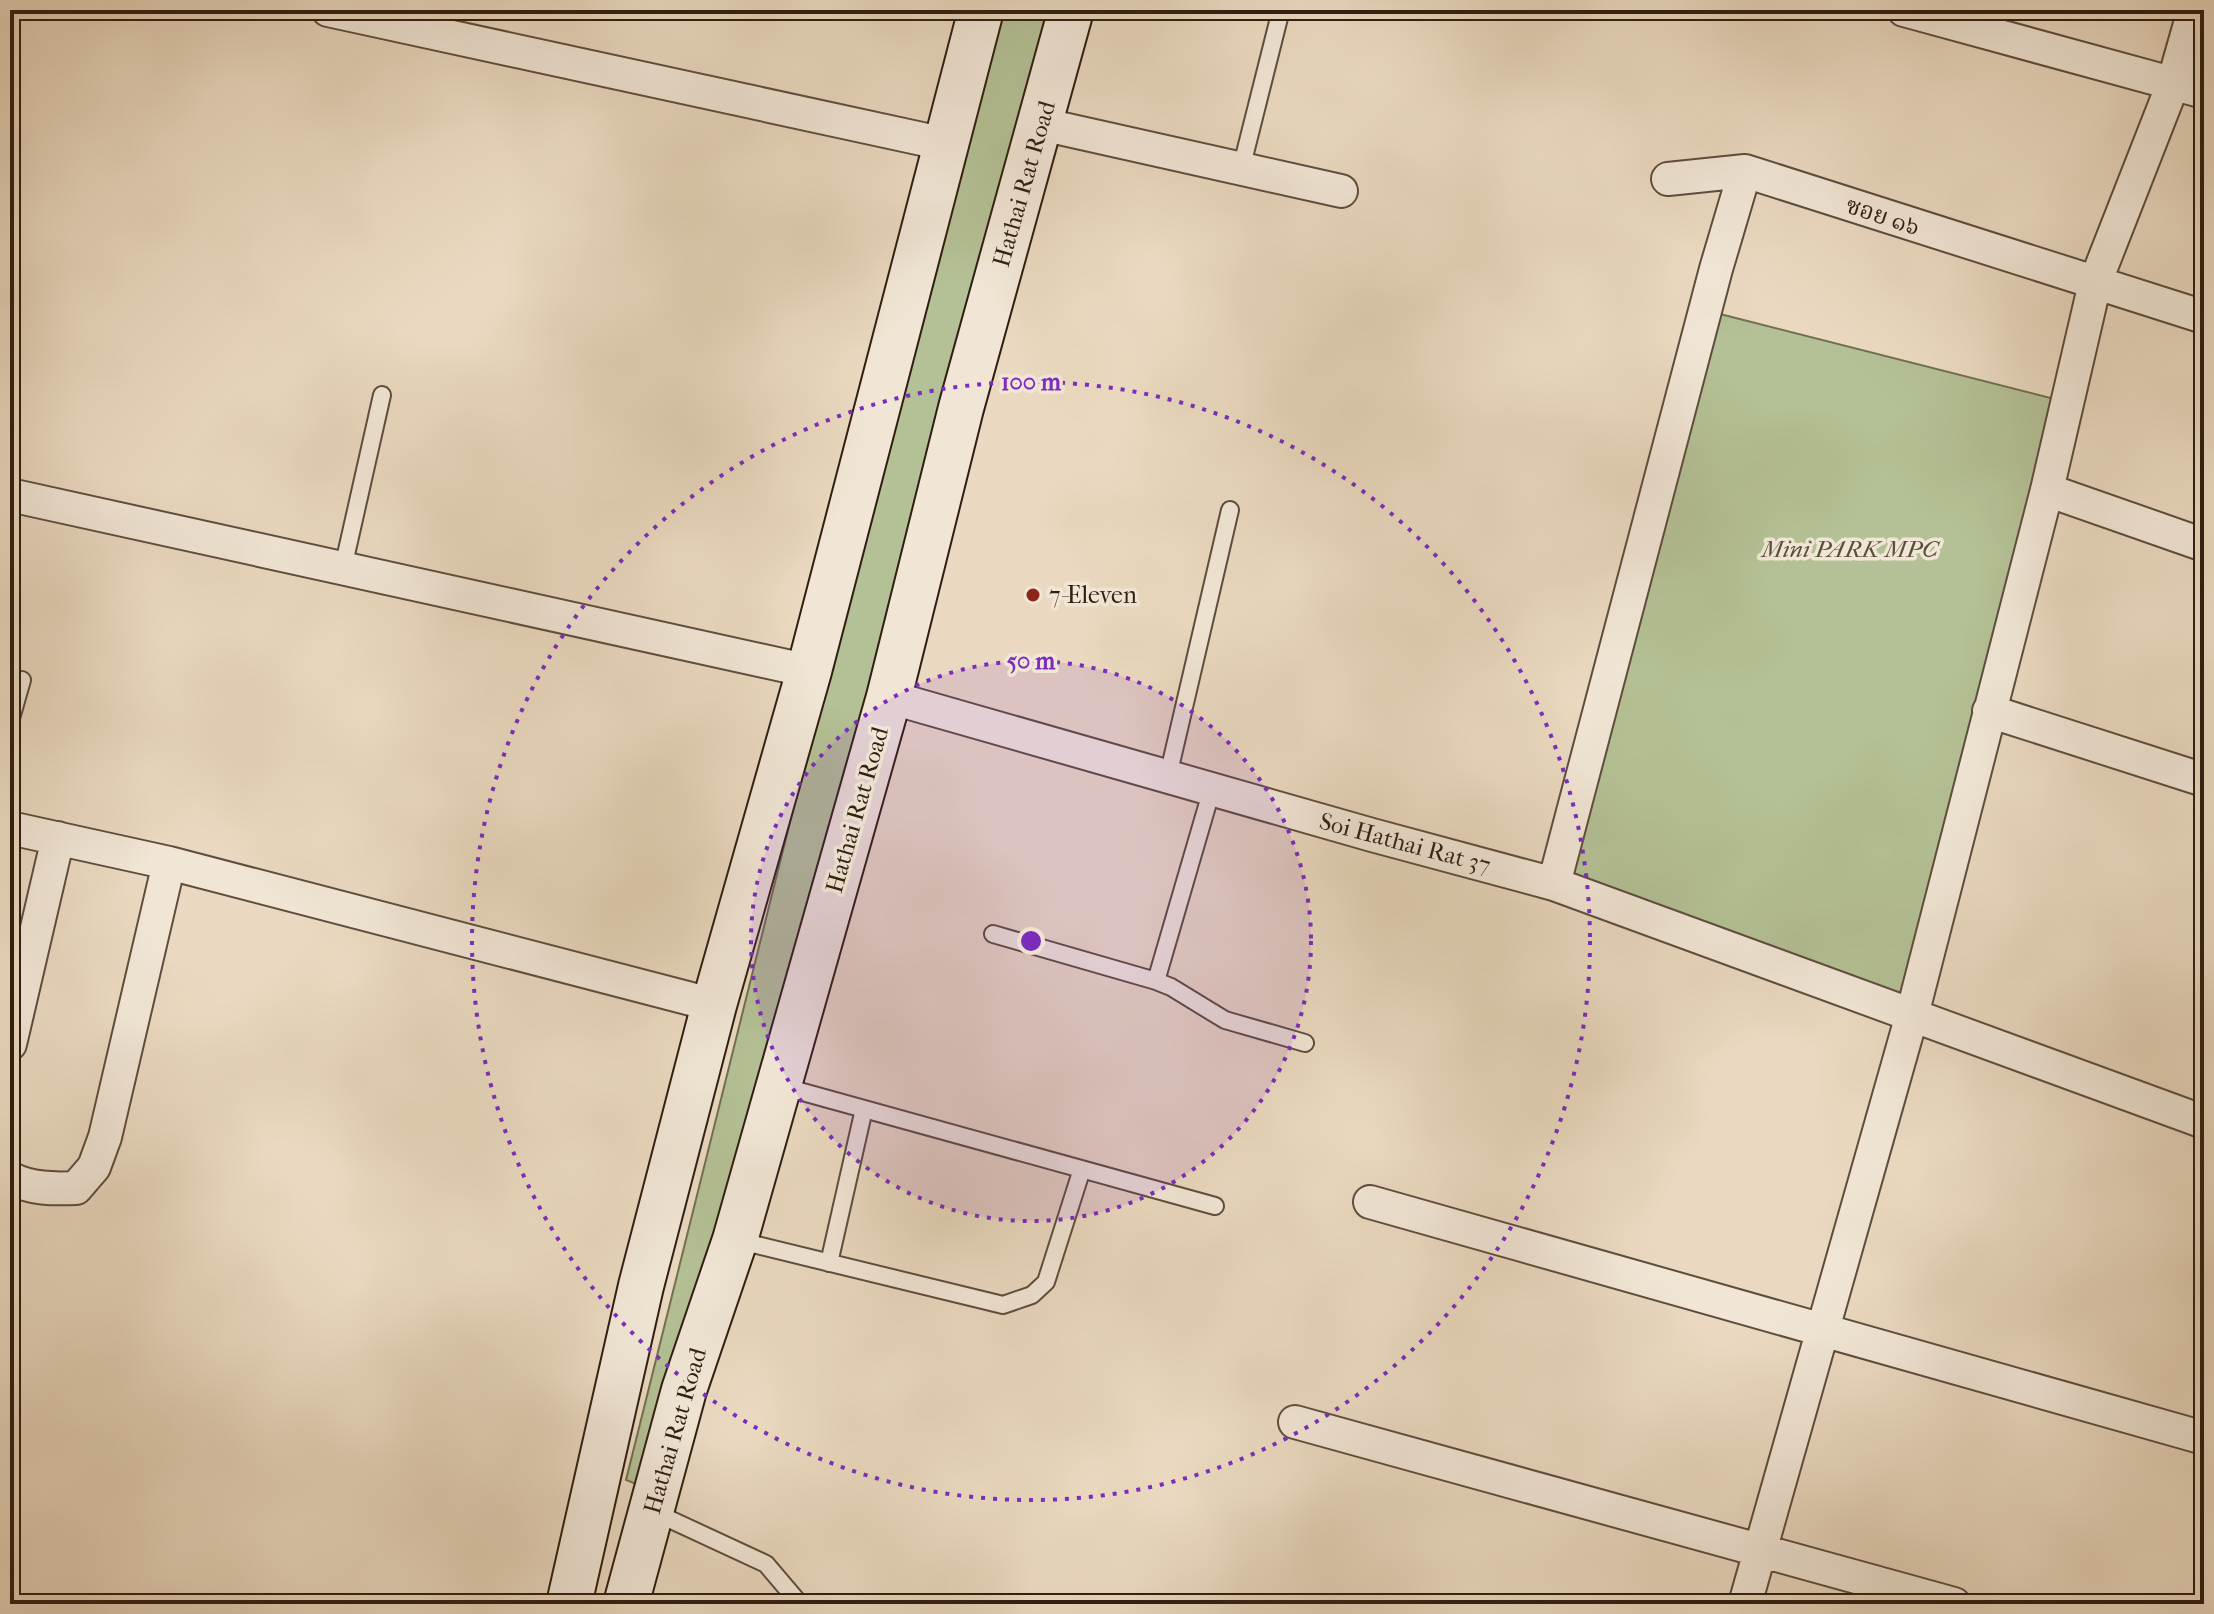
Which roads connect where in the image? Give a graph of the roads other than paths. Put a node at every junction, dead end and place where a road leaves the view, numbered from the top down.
1 (328, 10) edge
2 (981, 10) edge
3 (1071, 10) edge
4 (1281, 10) edge
5 (1904, 10) edge
6 (2194, 10) edge
7 (2173, 84) junction
8 (2204, 92) edge
9 (1041, 124) junction
10 (945, 144) junction
11 (1241, 169) junction
12 (1745, 171) junction
13 (1668, 179) dead end
14 (1341, 191) dead end
15 (2095, 283) junction
16 (2204, 317) edge
17 (382, 395) dead end
18 (2047, 490) junction
19 (10, 495) edge
20 (1230, 510) dead end
21 (2204, 545) edge
22 (343, 568) junction
23 (809, 671) junction
24 (22, 680) dead end
25 (889, 697) junction
26 (1989, 711) junction
27 (10, 722) edge
28 (1168, 776) junction
29 (2204, 780) edge
30 (1212, 789) junction
31 (10, 828) edge
32 (58, 838) junction
33 (169, 863) junction
34 (1554, 884) junction
35 (993, 934) dead end
36 (1156, 981) junction
37 (714, 1005) junction
38 (1912, 1015) junction
39 (1305, 1043) dead end
40 (10, 1044) edge
41 (780, 1085) junction
42 (864, 1109) junction
43 (2204, 1122) edge
44 (1082, 1169) junction
45 (10, 1178) edge
46 (1370, 1202) dead end
47 (1215, 1206) dead end
48 (735, 1240) junction
49 (829, 1263) junction
50 (1821, 1331) junction
51 (1295, 1422) dead end
52 (2204, 1438) edge
53 (653, 1511) junction
54 (1761, 1550) junction
55 (569, 1604) edge
56 (626, 1604) edge
57 (800, 1604) edge
58 (1745, 1604) edge
59 (1954, 1604) edge

1 - 10 street
2 - 10 main road
3 - 9 main road, Hathai Rat Road
4 - 11 lane
5 - 7 street
6 - 7 street
7 - 8 street
7 - 15 street
9 - 11 street
9 - 25 main road, Hathai Rat Road
10 - 23 main road
11 - 14 street
12 - 13 street, ซอย ๑๖
12 - 15 street, ซอย ๑๖
12 - 34 street
15 - 16 street, ซอย ๑๖
15 - 18 street
17 - 22 lane
18 - 21 street
18 - 26 street
19 - 22 street
20 - 28 lane
22 - 23 street
23 - 37 main road
24 - 27 lane
25 - 28 street, Soi Hathai Rat 37
25 - 41 main road, Hathai Rat Road
26 - 29 street
26 - 38 street
28 - 30 street, Soi Hathai Rat 37
30 - 34 street, Soi Hathai Rat 37
30 - 36 lane
31 - 32 street
32 - 33 street
32 - 40 street
33 - 37 street
33 - 45 street
34 - 38 street, Soi Hathai Rat 37
35 - 36 lane
36 - 39 lane
37 - 55 main road
38 - 43 street, Soi Hathai Rat 37
38 - 50 street
41 - 42 lane
41 - 48 main road, Hathai Rat Road
42 - 44 lane
42 - 49 lane
44 - 47 lane
44 - 49 lane
46 - 50 street
48 - 49 lane
48 - 53 main road, Hathai Rat Road
50 - 52 street
50 - 54 street
51 - 54 street
53 - 56 main road, Hathai Rat Road
53 - 57 lane
54 - 58 street
54 - 59 street

